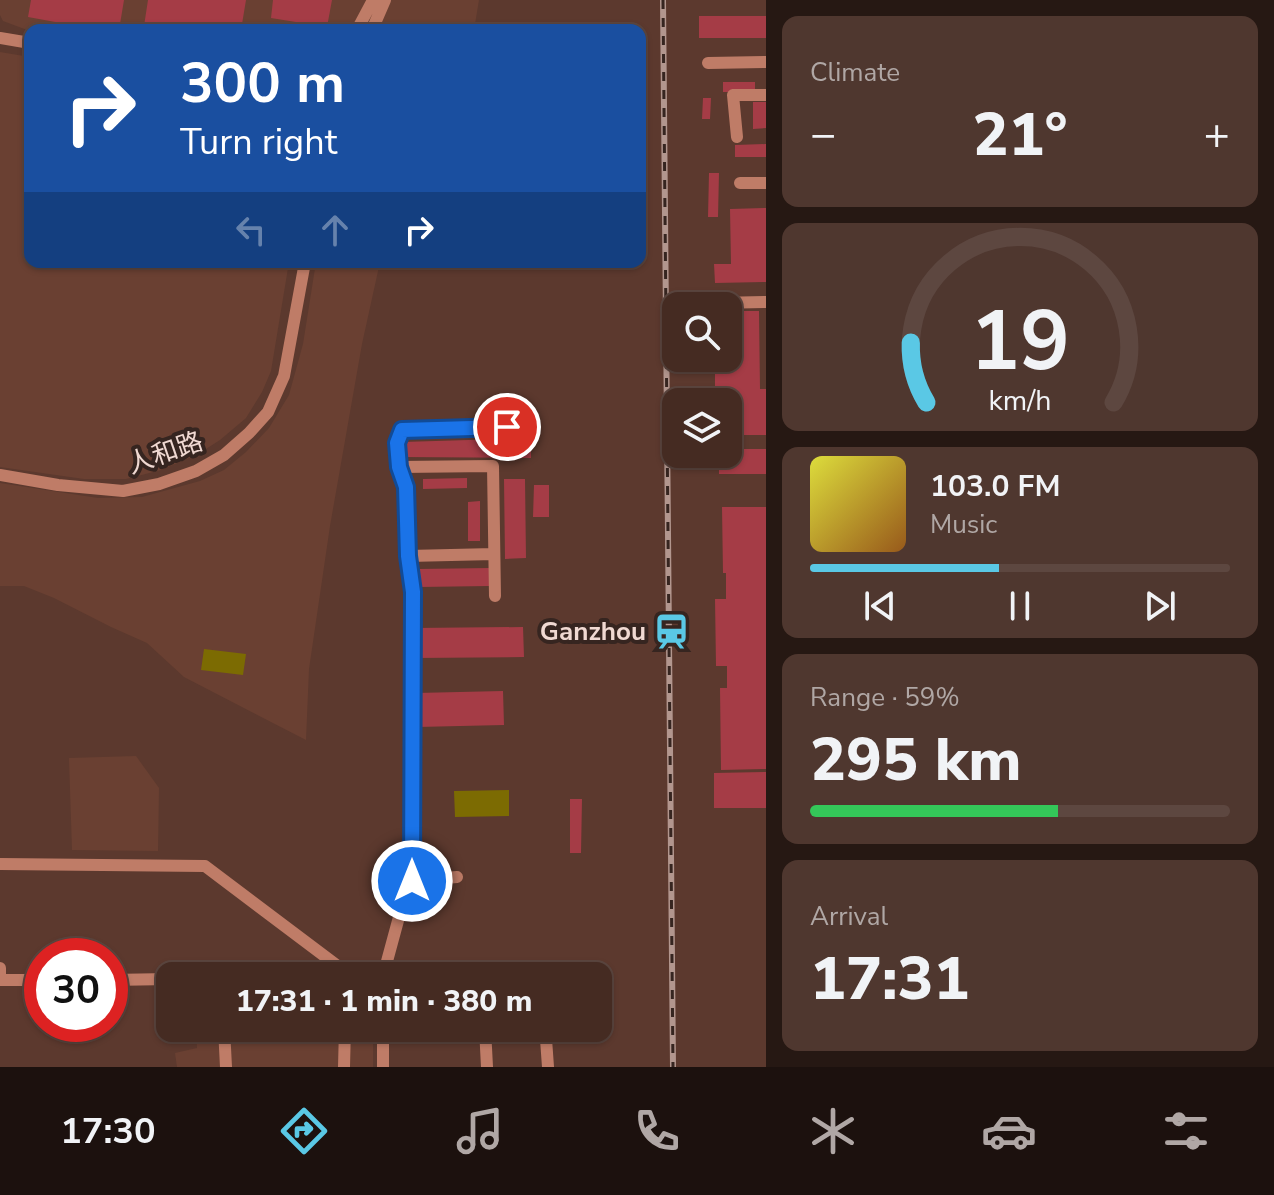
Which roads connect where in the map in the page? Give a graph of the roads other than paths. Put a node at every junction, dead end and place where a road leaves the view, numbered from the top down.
1 (373, 0) edge
2 (385, 0) edge
3 (360, 24) edge
4 (375, 24) edge
5 (0, 38) edge
6 (24, 42) edge
7 (766, 62) edge
8 (708, 63) dead end
9 (766, 95) edge
10 (737, 137) dead end
11 (740, 183) dead end
12 (766, 183) edge
13 (304, 268) edge
14 (742, 302) edge
15 (766, 302) edge
16 (507, 427) dead end
17 (399, 467) junction
18 (0, 475) edge
19 (494, 554) junction
20 (408, 556) junction
21 (495, 596) dead end
22 (0, 864) edge
23 (457, 877) dead end
24 (412, 881) junction
25 (332, 962) edge
26 (387, 962) edge
27 (0, 968) edge
28 (156, 979) edge
29 (0, 980) edge
30 (24, 980) edge
31 (128, 980) edge
32 (225, 1042) edge
33 (345, 1042) edge
34 (383, 1042) edge
35 (486, 1042) edge
36 (546, 1042) edge
37 (226, 1067) edge
38 (344, 1067) edge
39 (383, 1067) edge
40 (487, 1067) edge
41 (548, 1067) edge

1 - 3 street
2 - 4 street
5 - 6 street
7 - 8 street
9 - 10 street
11 - 12 street
13 - 18 street, 人和路
14 - 15 street
16 - 17 street
17 - 19 street
17 - 20 street
19 - 20 street
19 - 21 street
20 - 24 street
22 - 25 street
23 - 24 street
24 - 26 street
27 - 29 street
28 - 31 street
29 - 30 street
32 - 37 street
33 - 38 street
34 - 39 street
35 - 40 street
36 - 41 street

